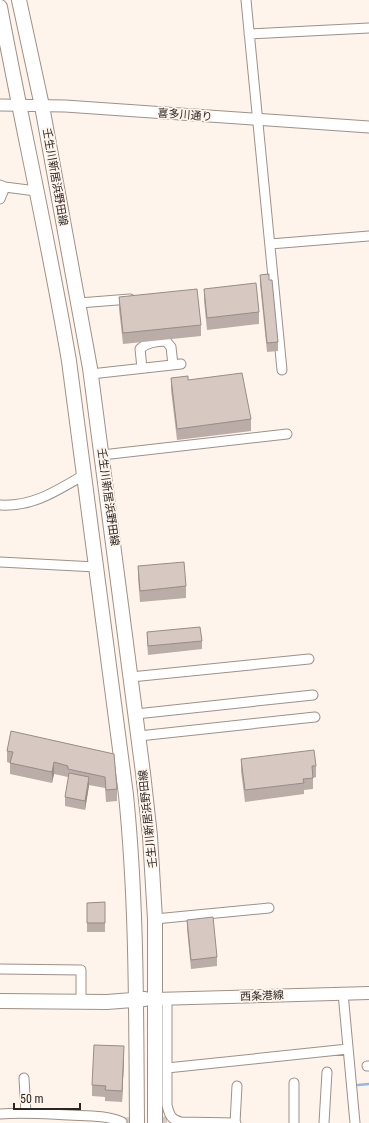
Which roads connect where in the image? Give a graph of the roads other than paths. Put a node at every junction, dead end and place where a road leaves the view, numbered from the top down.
1 (19, 0) edge
2 (246, 0) edge
3 (0, 7) edge
4 (369, 28) edge
5 (249, 34) junction
6 (0, 105) edge
7 (18, 105) junction
8 (42, 106) junction
9 (258, 119) junction
10 (369, 127) edge
11 (3, 186) edge
12 (36, 191) junction
13 (0, 199) edge
14 (369, 236) edge
15 (270, 244) junction
16 (141, 298) edge
17 (79, 302) junction
18 (142, 368) junction
19 (282, 370) dead end
20 (91, 374) junction
21 (286, 434) dead end
22 (102, 455) junction
23 (84, 475) junction
24 (0, 505) edge
25 (0, 562) edge
26 (96, 567) junction
27 (309, 659) dead end
28 (131, 677) junction
29 (313, 695) dead end
30 (136, 714) junction
31 (315, 716) dead end
32 (139, 736) junction
33 (269, 908) dead end
34 (155, 920) junction
35 (0, 969) edge
36 (343, 993) junction
37 (369, 993) edge
38 (369, 997) edge
39 (161, 999) junction
40 (136, 1000) junction
41 (0, 1001) edge
42 (81, 1002) junction
43 (348, 1049) junction
44 (167, 1068) junction
45 (327, 1072) dead end
46 (24, 1078) dead end
47 (294, 1083) dead end
48 (237, 1086) dead end
49 (26, 1113) junction
50 (0, 1114) edge
51 (122, 1122) dead end
52 (166, 1122) edge
53 (137, 1123) edge
54 (236, 1123) edge
55 (294, 1123) edge
56 (324, 1123) edge
57 (355, 1123) edge

1 - 8 main road, 壬生川新居浜野田線
2 - 5 street
3 - 7 main road, 壬生川新居浜野田線
4 - 5 street
5 - 9 street
6 - 7 street, 喜多川通り
7 - 8 street, 喜多川通り
7 - 12 main road, 壬生川新居浜野田線
8 - 9 street, 喜多川通り
8 - 17 main road, 壬生川新居浜野田線
9 - 10 street, 喜多川通り
9 - 15 street
11 - 12 street
11 - 13 street
12 - 23 main road, 壬生川新居浜野田線
14 - 15 street
15 - 19 street
16 - 17 street
17 - 20 main road, 壬生川新居浜野田線
18 - 18 street
18 - 20 street
20 - 22 main road, 壬生川新居浜野田線
21 - 22 street
22 - 28 main road, 壬生川新居浜野田線
23 - 24 street
23 - 26 main road, 壬生川新居浜野田線
25 - 26 street
26 - 40 main road, 壬生川新居浜野田線
27 - 28 street
28 - 30 main road, 壬生川新居浜野田線
29 - 30 street
30 - 32 main road, 壬生川新居浜野田線
31 - 32 street
32 - 34 main road, 壬生川新居浜野田線
33 - 34 street
34 - 39 main road, 壬生川新居浜野田線
35 - 42 street
36 - 37 main road, 西条港線
36 - 39 main road, 西条港線
36 - 43 street
37 - 38 street
39 - 40 main road
39 - 44 street
39 - 52 main road, 壬生川新居浜野田線
40 - 42 main road
40 - 53 main road, 壬生川新居浜野田線
41 - 42 main road
43 - 44 street
43 - 57 street
44 - 52 street
45 - 56 street
46 - 49 street
47 - 55 street
48 - 54 street
49 - 50 street
49 - 51 street
52 - 54 street

